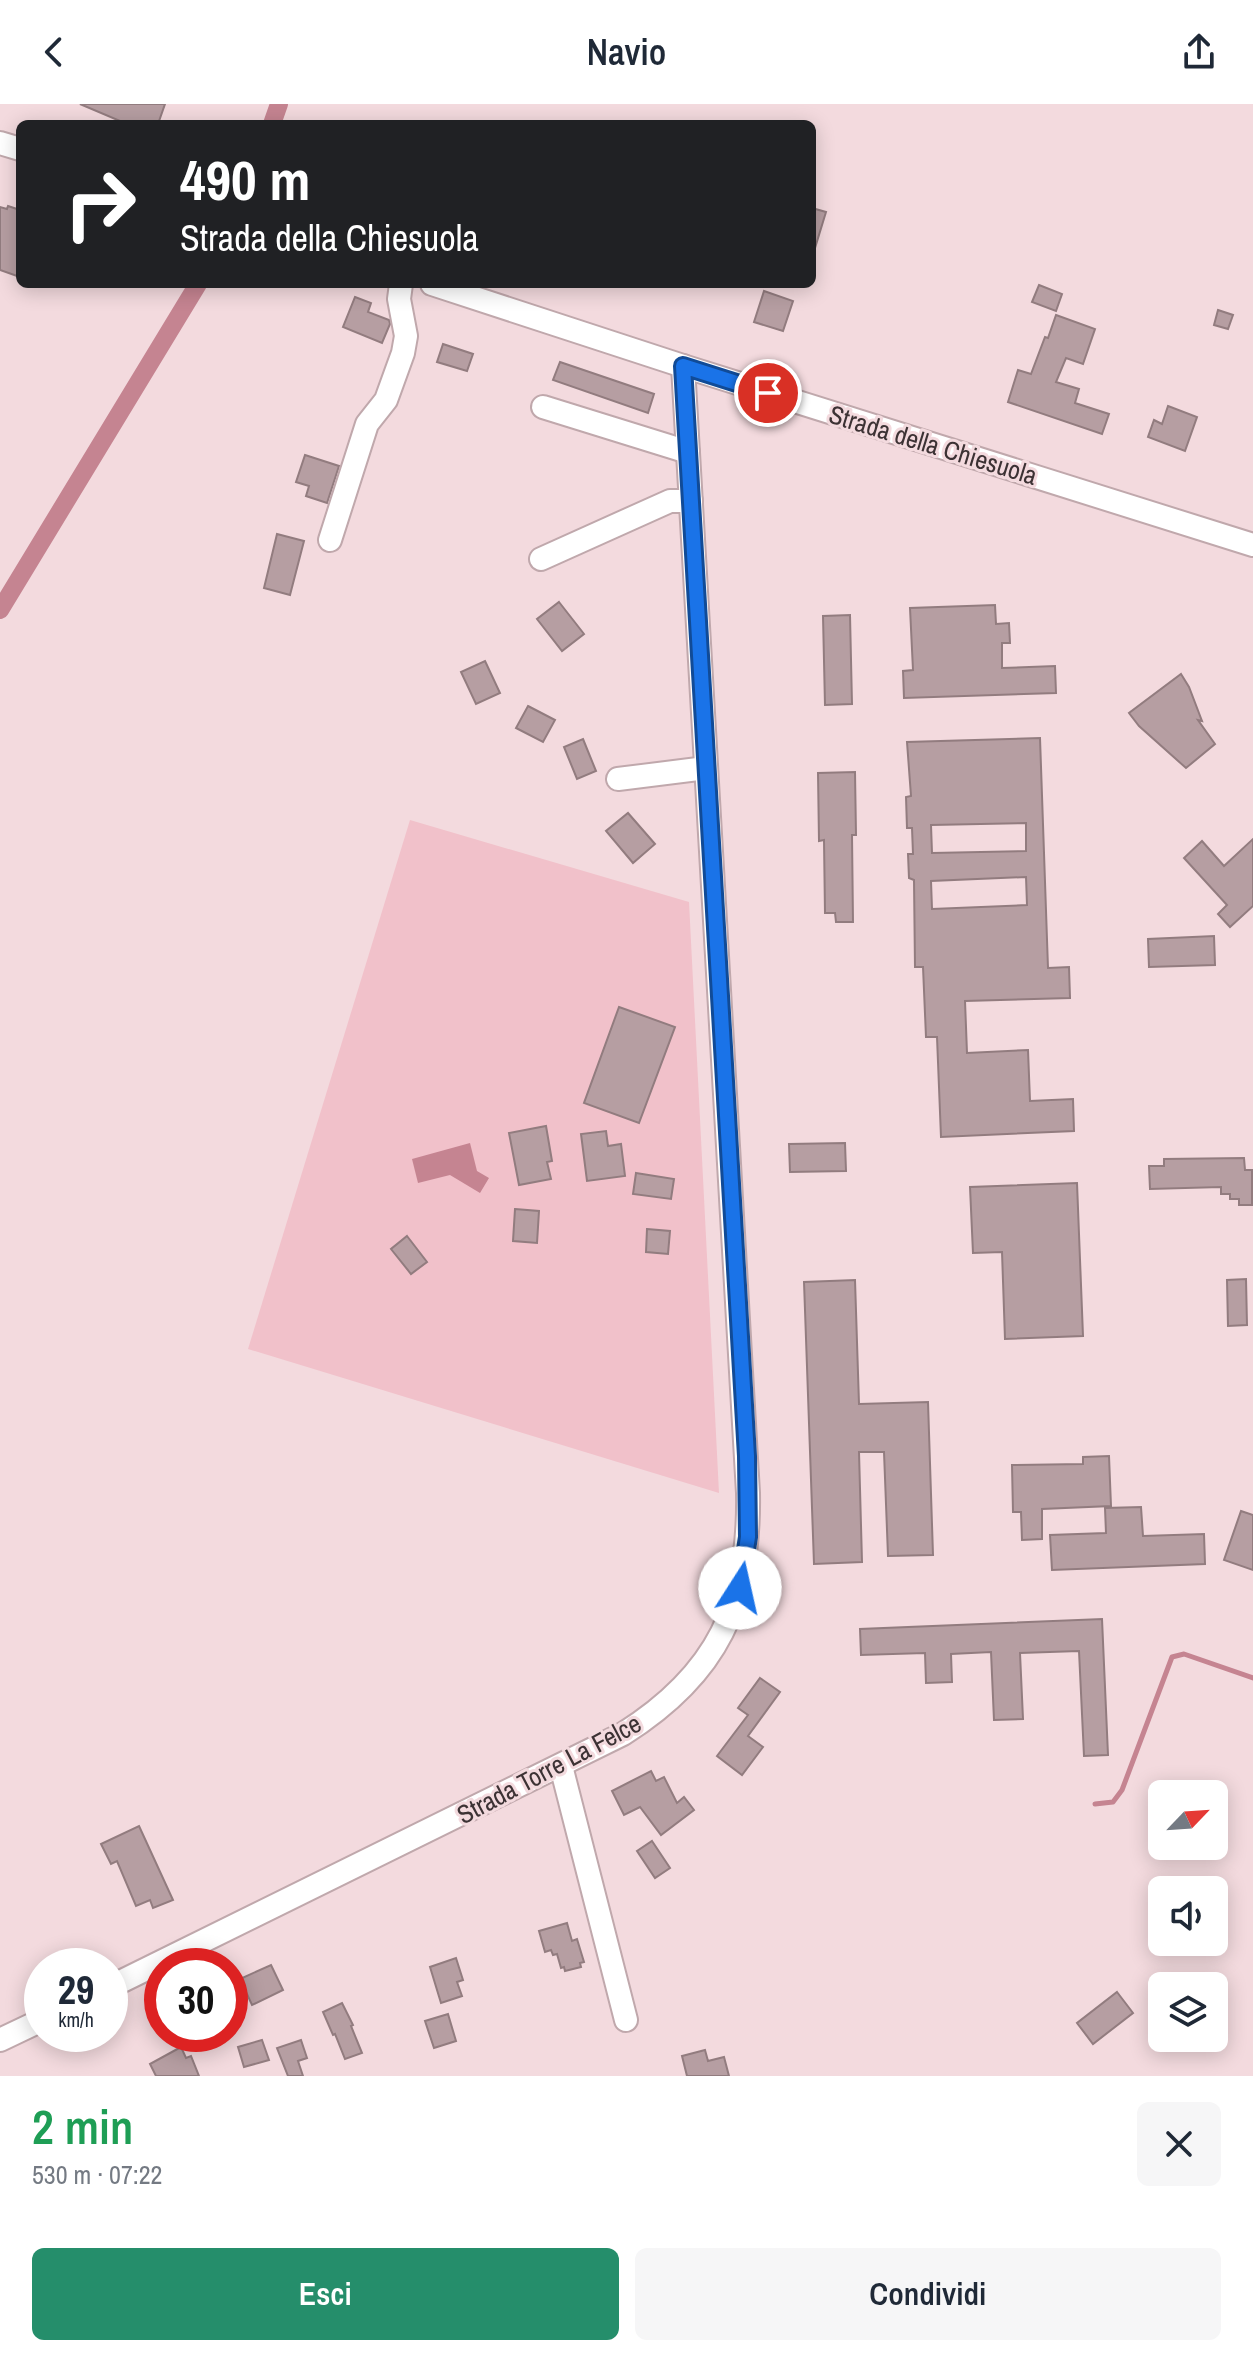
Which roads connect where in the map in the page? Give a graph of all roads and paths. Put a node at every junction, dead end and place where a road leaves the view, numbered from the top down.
1 (400, 288) edge
2 (444, 288) edge
3 (683, 366) junction
4 (543, 407) dead end
5 (688, 452) junction
6 (691, 501) junction
7 (330, 540) dead end
8 (1253, 545) edge
9 (541, 559) dead end
10 (706, 768) junction
11 (618, 779) dead end
12 (561, 1766) junction
13 (128, 1978) edge
14 (626, 2020) dead end
15 (24, 2029) edge
16 (0, 2040) edge

1 - 7 street
2 - 3 street, Strada della Chiesuola
3 - 5 street, Strada Torre La Felce
3 - 8 street, Strada della Chiesuola
4 - 5 street
5 - 6 street, Strada Torre La Felce
6 - 9 street
6 - 10 street, Strada Torre La Felce
10 - 11 street
10 - 12 street, Strada Torre La Felce
12 - 13 street, Strada Torre La Felce
12 - 14 street
15 - 16 street

